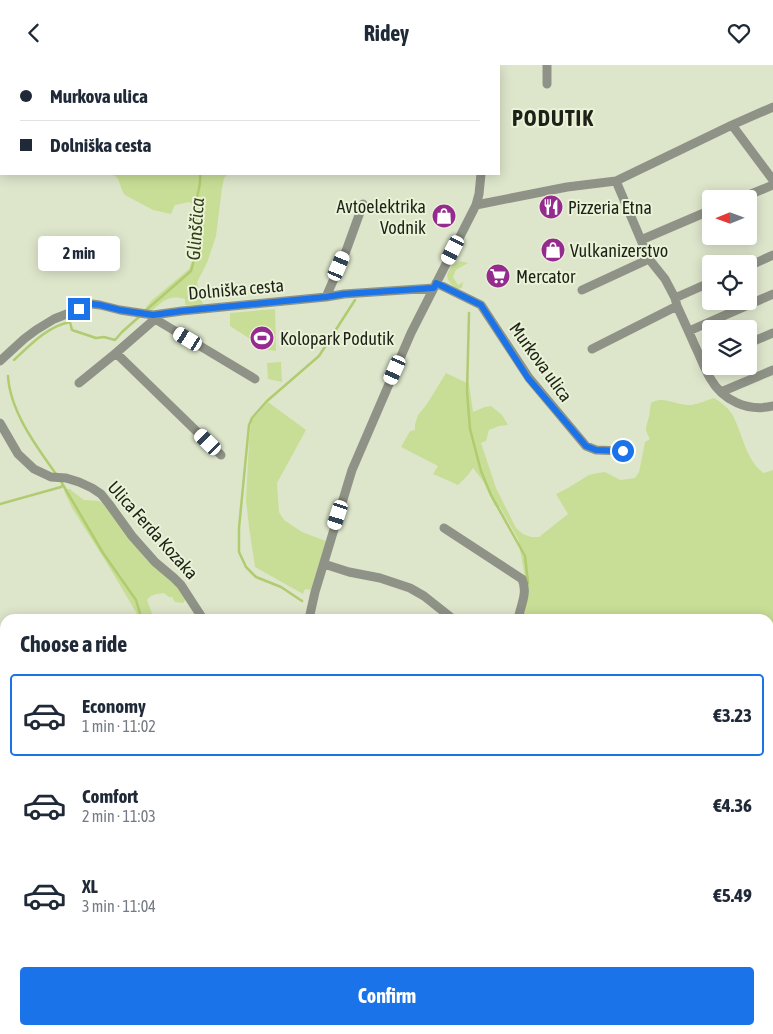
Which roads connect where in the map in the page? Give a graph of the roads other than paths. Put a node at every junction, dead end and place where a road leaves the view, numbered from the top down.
1 (547, 65) edge
2 (547, 84) dead end
3 (773, 107) edge
4 (732, 125) junction
5 (481, 175) edge
6 (773, 180) edge
7 (616, 181) junction
8 (773, 185) edge
9 (758, 191) edge
10 (363, 204) dead end
11 (476, 205) junction
12 (702, 215) edge
13 (641, 240) junction
14 (773, 255) edge
15 (649, 259) junction
16 (757, 262) edge
17 (435, 286) junction
18 (702, 287) edge
19 (582, 290) dead end
20 (773, 294) edge
21 (326, 297) junction
22 (676, 302) junction
23 (152, 316) junction
24 (689, 331) junction
25 (773, 333) edge
26 (757, 340) edge
27 (592, 349) dead end
28 (116, 353) junction
29 (0, 361) edge
30 (702, 362) edge
31 (773, 370) edge
32 (708, 375) edge
33 (255, 379) dead end
34 (79, 383) dead end
35 (721, 392) junction
36 (773, 405) edge
37 (0, 423) edge
38 (623, 451) dead end
39 (222, 455) dead end
40 (444, 528) dead end
41 (324, 564) junction
42 (200, 614) edge
43 (307, 614) edge
44 (447, 614) edge
45 (519, 614) edge

1 - 2 street
3 - 4 street
4 - 6 street
4 - 7 street
5 - 11 street
7 - 11 street
7 - 13 street
8 - 9 street
10 - 21 street
11 - 17 street
12 - 13 street
13 - 15 street
14 - 16 street
15 - 19 street
15 - 22 street
17 - 21 street, Dolniška cesta
17 - 38 street, Murkova ulica
17 - 41 street
18 - 22 street
20 - 24 street
21 - 23 street, Dolniška cesta
22 - 24 street
22 - 27 street
23 - 28 street
23 - 29 street, Dolniška cesta
23 - 33 street
24 - 30 street
25 - 26 street
28 - 34 street
28 - 39 street
31 - 35 street
32 - 35 street
35 - 36 street
37 - 42 street, Ulica Ferda Kozaka
40 - 45 street
41 - 43 street
41 - 44 street

